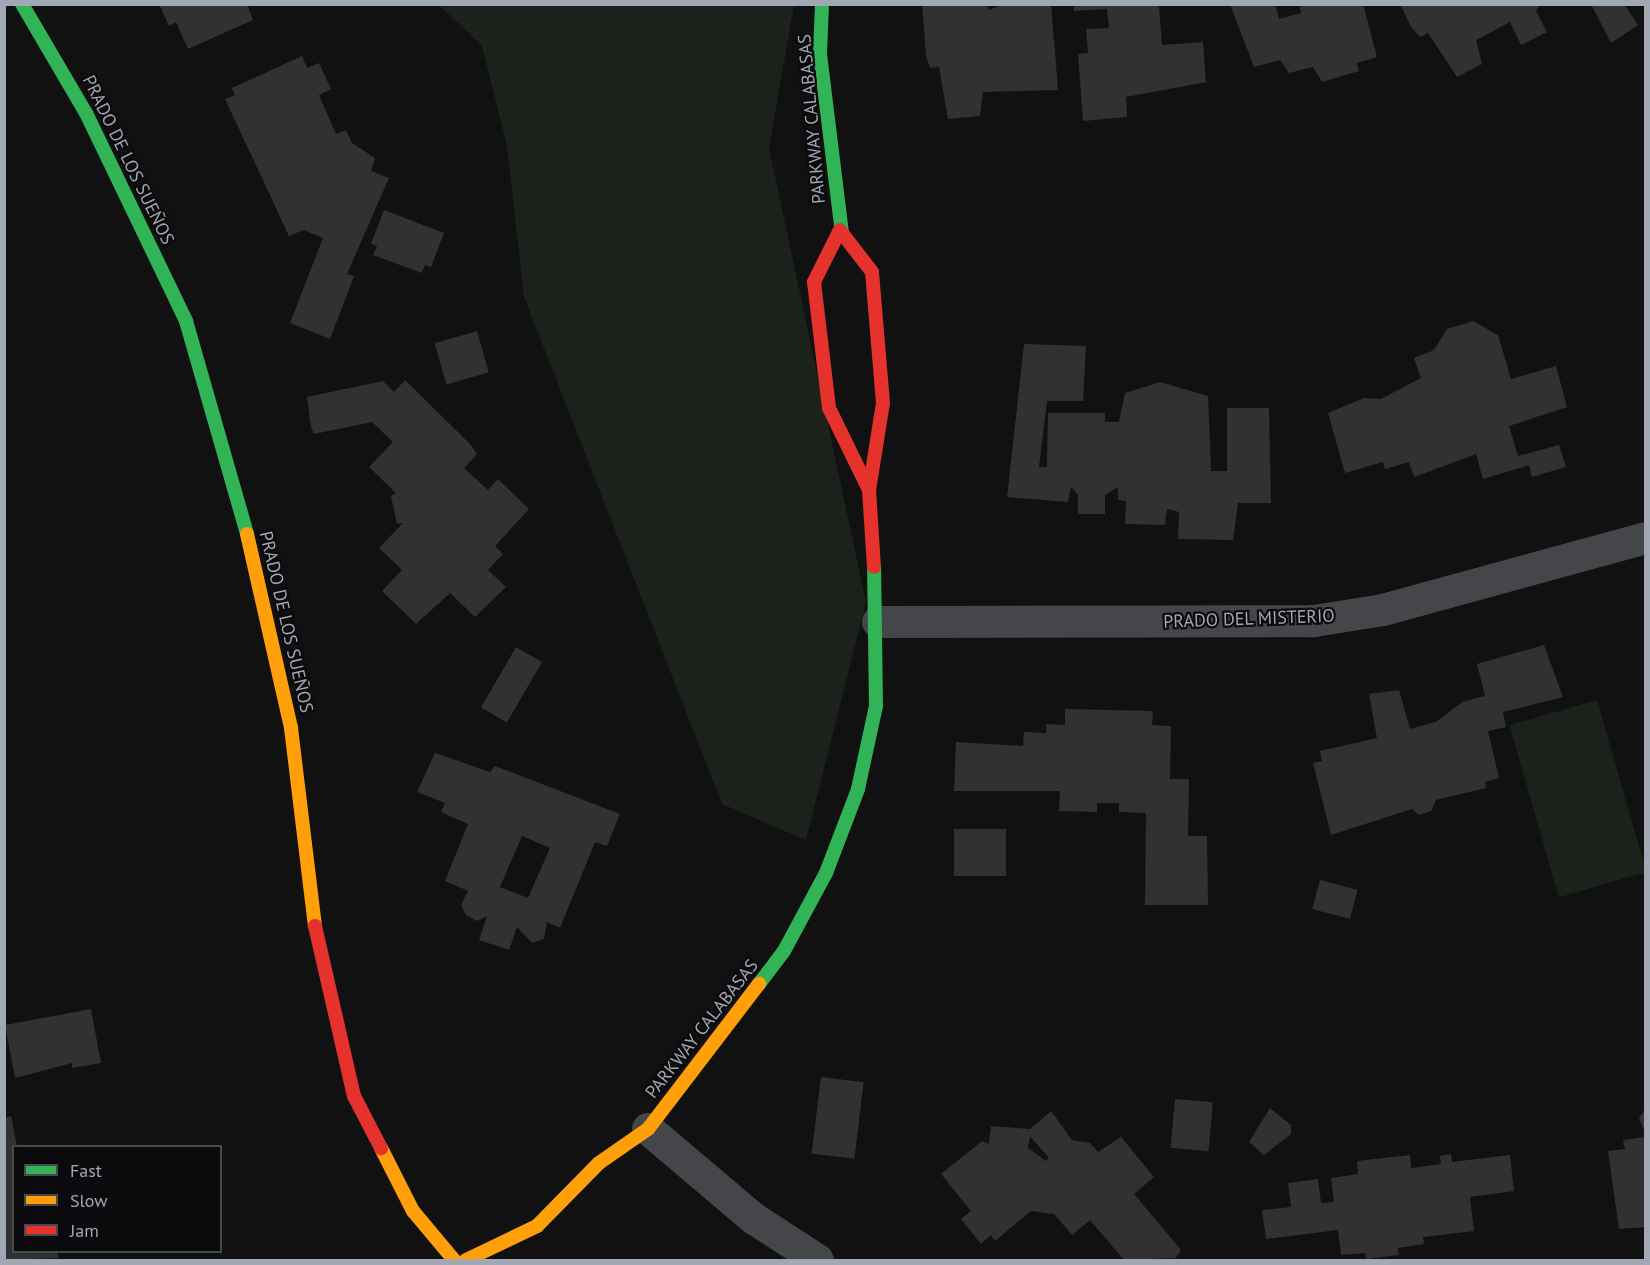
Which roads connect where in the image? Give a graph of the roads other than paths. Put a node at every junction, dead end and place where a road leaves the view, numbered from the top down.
1 (22, 4) edge
2 (822, 4) edge
3 (840, 230) junction
4 (869, 490) junction
5 (1646, 538) edge
6 (878, 622) junction
7 (648, 1130) junction
8 (454, 1260) edge
9 (466, 1260) edge
10 (818, 1260) edge

1 - 8 street, PRADO DE LOS SUEÑOS
2 - 3 street, PARKWAY CALABASAS
3 - 4 street, PARKWAY CALABASAS
3 - 4 street, PARKWAY CALABASAS
4 - 6 street, PARKWAY CALABASAS
5 - 6 street, PRADO DEL MISTERIO
6 - 7 street, PARKWAY CALABASAS
7 - 9 street, PARKWAY CALABASAS
7 - 10 street

